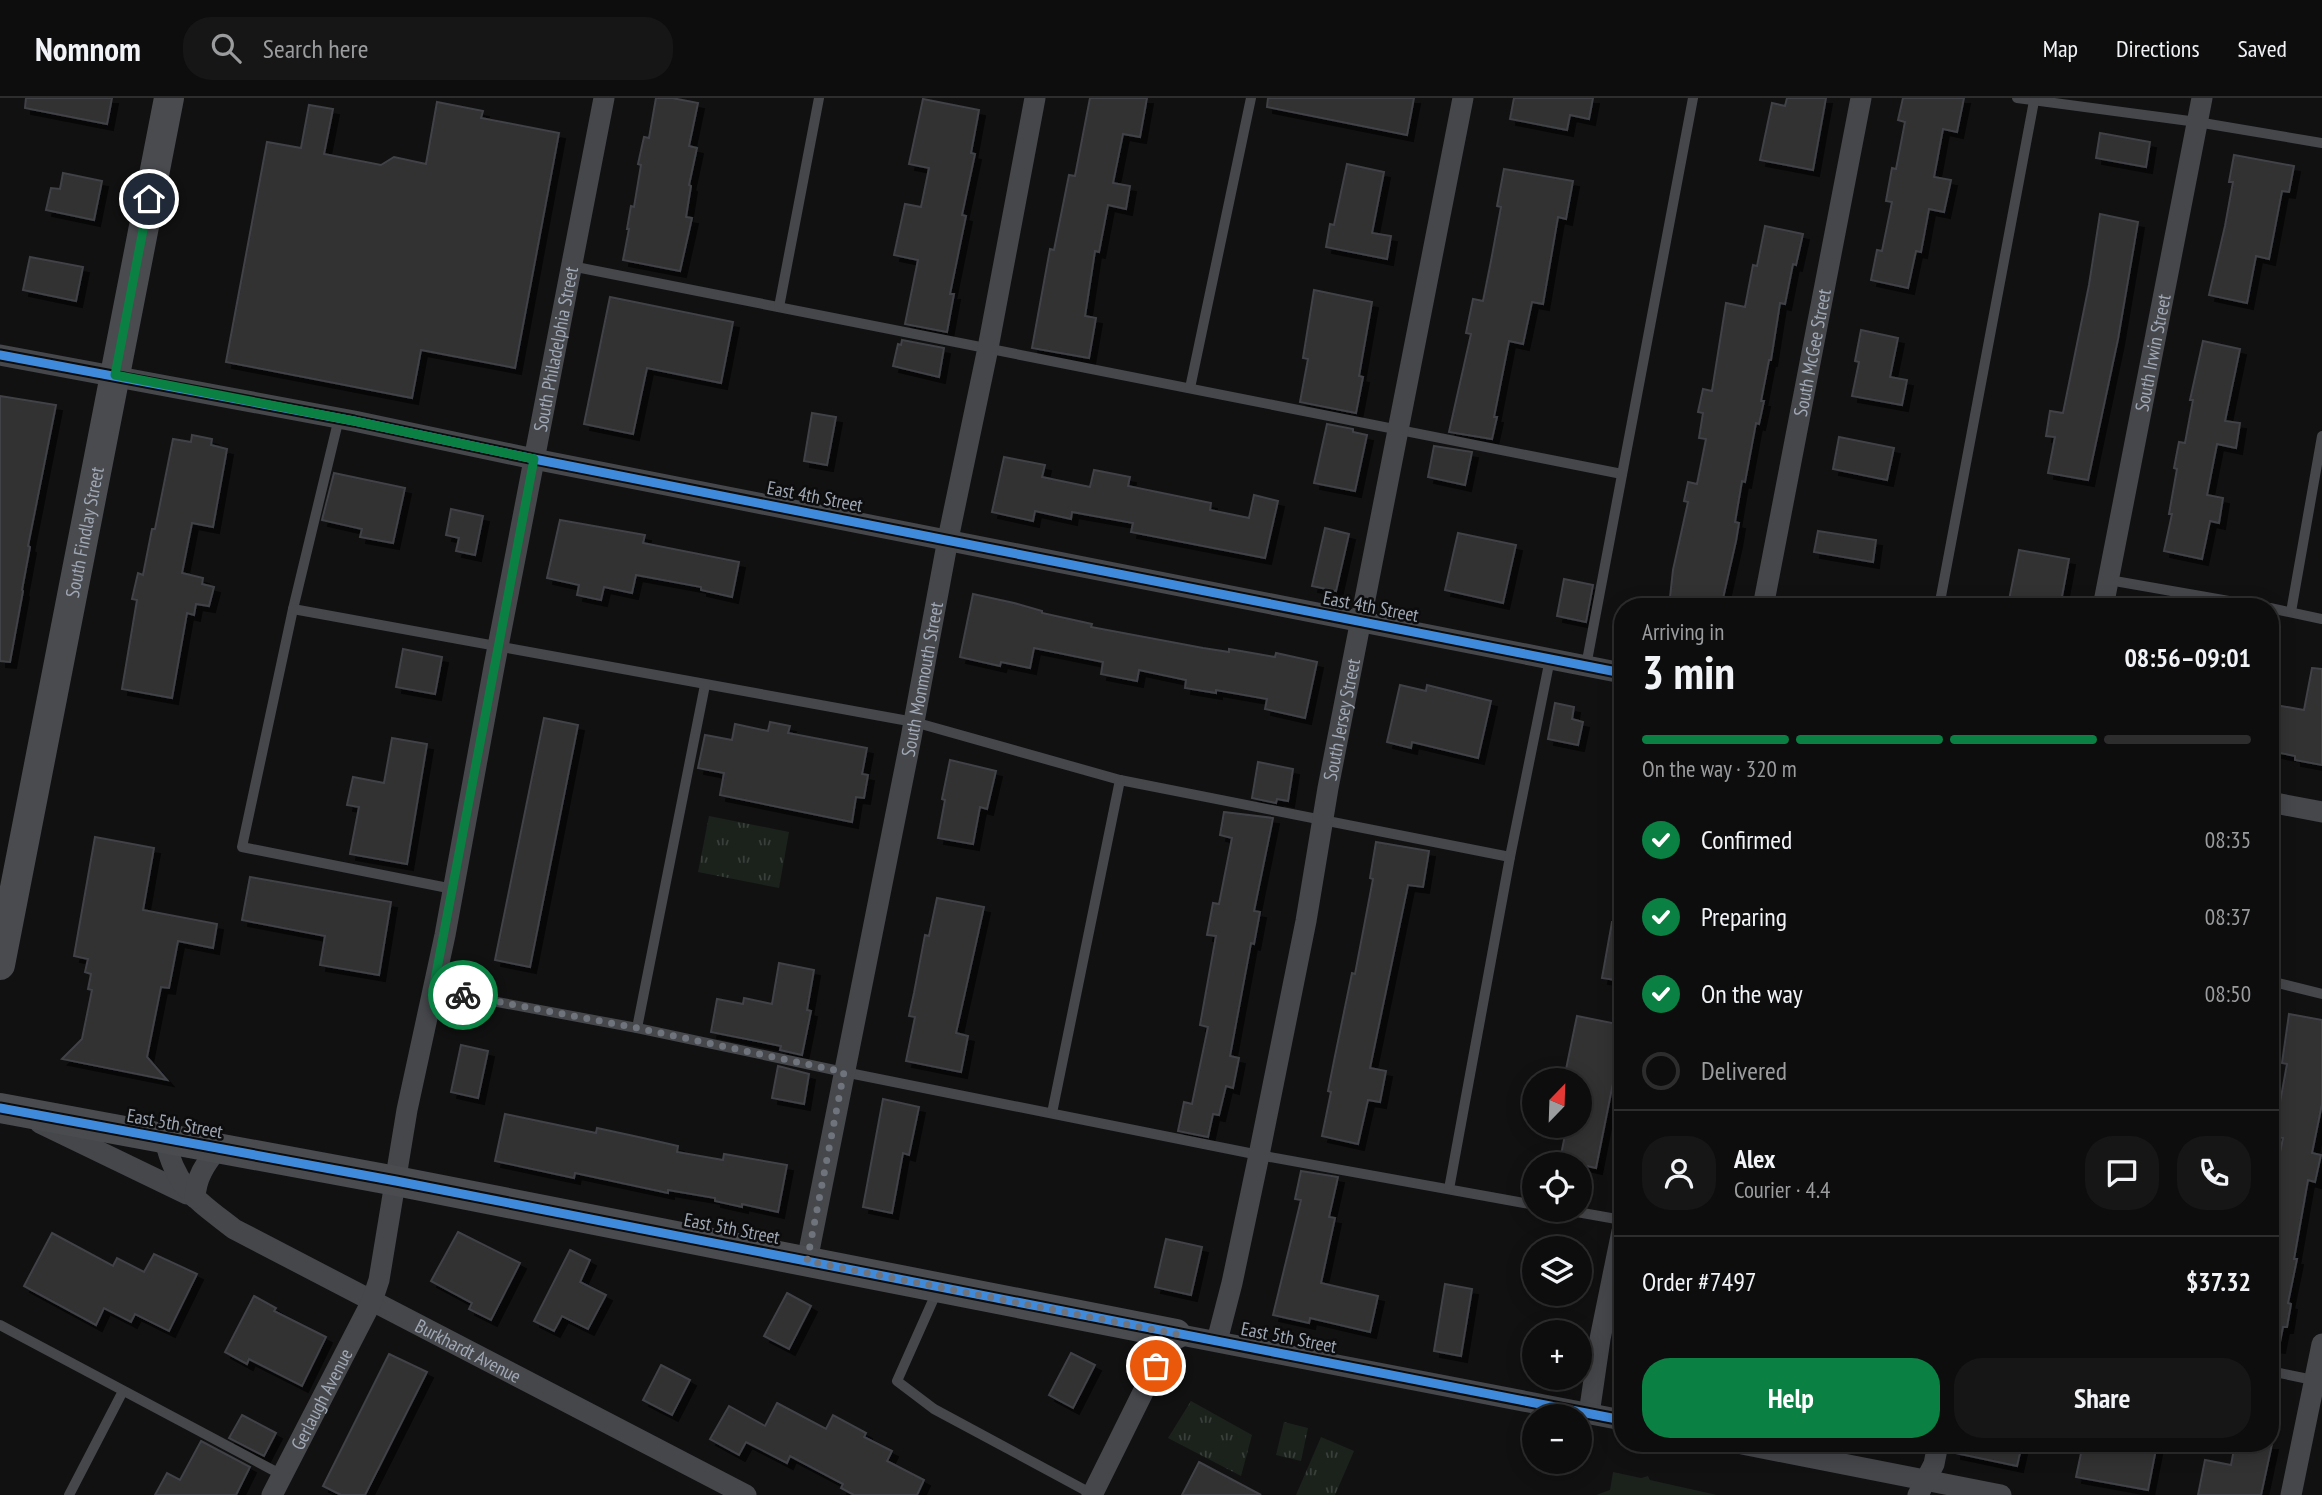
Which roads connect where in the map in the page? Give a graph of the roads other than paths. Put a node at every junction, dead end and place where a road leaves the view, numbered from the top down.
1 (169, 98) edge
2 (604, 98) edge
3 (819, 98) edge
4 (1035, 98) edge
5 (1251, 98) edge
6 (1462, 98) edge
7 (1693, 98) edge
8 (1861, 98) edge
9 (2017, 98) edge
10 (2202, 98) edge
11 (2034, 101) junction
12 (2197, 122) junction
13 (2322, 144) edge
14 (572, 266) junction
15 (779, 307) junction
16 (988, 348) junction
17 (0, 355) edge
18 (115, 375) junction
19 (1190, 388) junction
20 (339, 418) junction
21 (1398, 429) junction
22 (2322, 436) edge
23 (534, 459) junction
24 (1622, 474) junction
25 (948, 539) junction
26 (2109, 580) junction
27 (1765, 598) edge
28 (1941, 598) edge
29 (2106, 598) edge
30 (2212, 598) edge
31 (293, 609) junction
32 (2279, 610) edge
33 (2291, 612) junction
34 (2322, 620) edge
35 (1361, 623) junction
36 (498, 648) junction
37 (1550, 659) junction
38 (1586, 666) junction
39 (1614, 671) edge
40 (705, 685) junction
41 (914, 722) junction
42 (1121, 780) junction
43 (2279, 804) edge
44 (2322, 812) edge
45 (1323, 820) junction
46 (1510, 857) junction
47 (453, 889) junction
48 (0, 965) edge
49 (2279, 983) edge
50 (433, 990) junction
51 (2322, 994) edge
52 (637, 1028) junction
53 (844, 1072) junction
54 (9, 1110) edge
55 (1052, 1113) junction
56 (165, 1140) junction
57 (216, 1149) junction
58 (1259, 1155) junction
59 (396, 1181) junction
60 (1449, 1189) junction
61 (195, 1198) junction
62 (1522, 1203) edge
63 (1592, 1215) edge
64 (1614, 1219) edge
65 (807, 1261) junction
66 (1614, 1270) edge
67 (939, 1287) junction
68 (372, 1301) junction
69 (0, 1325) edge
70 (1176, 1334) junction
71 (1217, 1341) junction
72 (2322, 1345) edge
73 (2279, 1373) edge
74 (2319, 1381) edge
75 (123, 1391) junction
76 (1538, 1404) edge
77 (1590, 1404) edge
78 (1592, 1415) edge
79 (1614, 1419) edge
80 (1775, 1452) edge
81 (1936, 1452) edge
82 (282, 1475) junction
83 (715, 1488) edge
84 (1922, 1488) edge
85 (69, 1495) edge
86 (272, 1495) edge
87 (746, 1495) edge
88 (1092, 1495) edge
89 (2001, 1495) edge
90 (2291, 1495) edge

1 - 18 street, South Findlay Street
2 - 14 street, South Philadelphia Street
3 - 15 lane
4 - 16 street, South Monmouth Street
5 - 19 lane
6 - 21 street, South Jersey Street
7 - 24 lane
8 - 27 street, South McGee Street
9 - 11 lane
10 - 12 street, South Irwin Street
11 - 12 lane
11 - 28 lane
12 - 13 lane
12 - 26 street, South Irwin Street
14 - 15 lane
14 - 23 street, South Philadelphia Street
15 - 16 lane
16 - 19 lane
16 - 25 street, South Monmouth Street
17 - 18 street, East 4th Street
18 - 20 street, East 4th Street
18 - 48 street, South Findlay Street
19 - 21 lane
20 - 23 street, East 4th Street
20 - 31 lane
21 - 24 lane
21 - 35 street, South Jersey Street
22 - 33 lane
23 - 25 street, East 4th Street
23 - 36 street, South Philadelphia Street
24 - 38 lane
25 - 35 street, East 4th Street
25 - 41 street, South Monmouth Street
26 - 29 street, South Irwin Street
26 - 30 lane
31 - 36 lane
31 - 47 lane
32 - 33 lane
33 - 34 lane
35 - 37 street, East 4th Street
35 - 45 street, South Jersey Street
36 - 40 lane
36 - 47 street, South Philadelphia Street
37 - 38 street, East 4th Street
37 - 46 lane
38 - 39 street, East 4th Street
40 - 41 lane
40 - 52 lane
41 - 42 lane
41 - 53 street, South Monmouth Street
42 - 45 lane
42 - 55 lane
43 - 44 street
45 - 46 lane
45 - 58 street, South Jersey Street
46 - 60 lane
47 - 50 street, South Philadelphia Street
49 - 51 lane
50 - 52 lane
50 - 59 street, South Philadelphia Street
52 - 53 lane
53 - 55 lane
53 - 65 street, South Monmouth Street
54 - 56 street, East 5th Street
54 - 61 street, Burkhardt Avenue
55 - 58 lane
56 - 57 street, East 5th Street
56 - 61 street, Burkhardt Avenue
57 - 59 street, East 5th Street
57 - 61 street
58 - 60 lane
58 - 71 street, South Jersey Street
59 - 65 street, East 5th Street
59 - 68 street, South Philadelphia Street
60 - 62 lane
61 - 68 street, Burkhardt Avenue
63 - 64 lane
65 - 67 street, East 5th Street
66 - 77 street
67 - 70 street, East 5th Street
67 - 88 lane
68 - 82 street, Gerlaugh Avenue
68 - 83 street, Burkhardt Avenue
69 - 75 lane
70 - 71 street, East 5th Street
70 - 88 street
71 - 76 street, East 5th Street
72 - 74 street
73 - 74 lane
74 - 90 street
75 - 82 lane
75 - 85 lane
78 - 79 street, East 5th Street
80 - 84 street
81 - 84 street
82 - 86 street, Gerlaugh Avenue
83 - 87 street, Burkhardt Avenue
84 - 89 street

